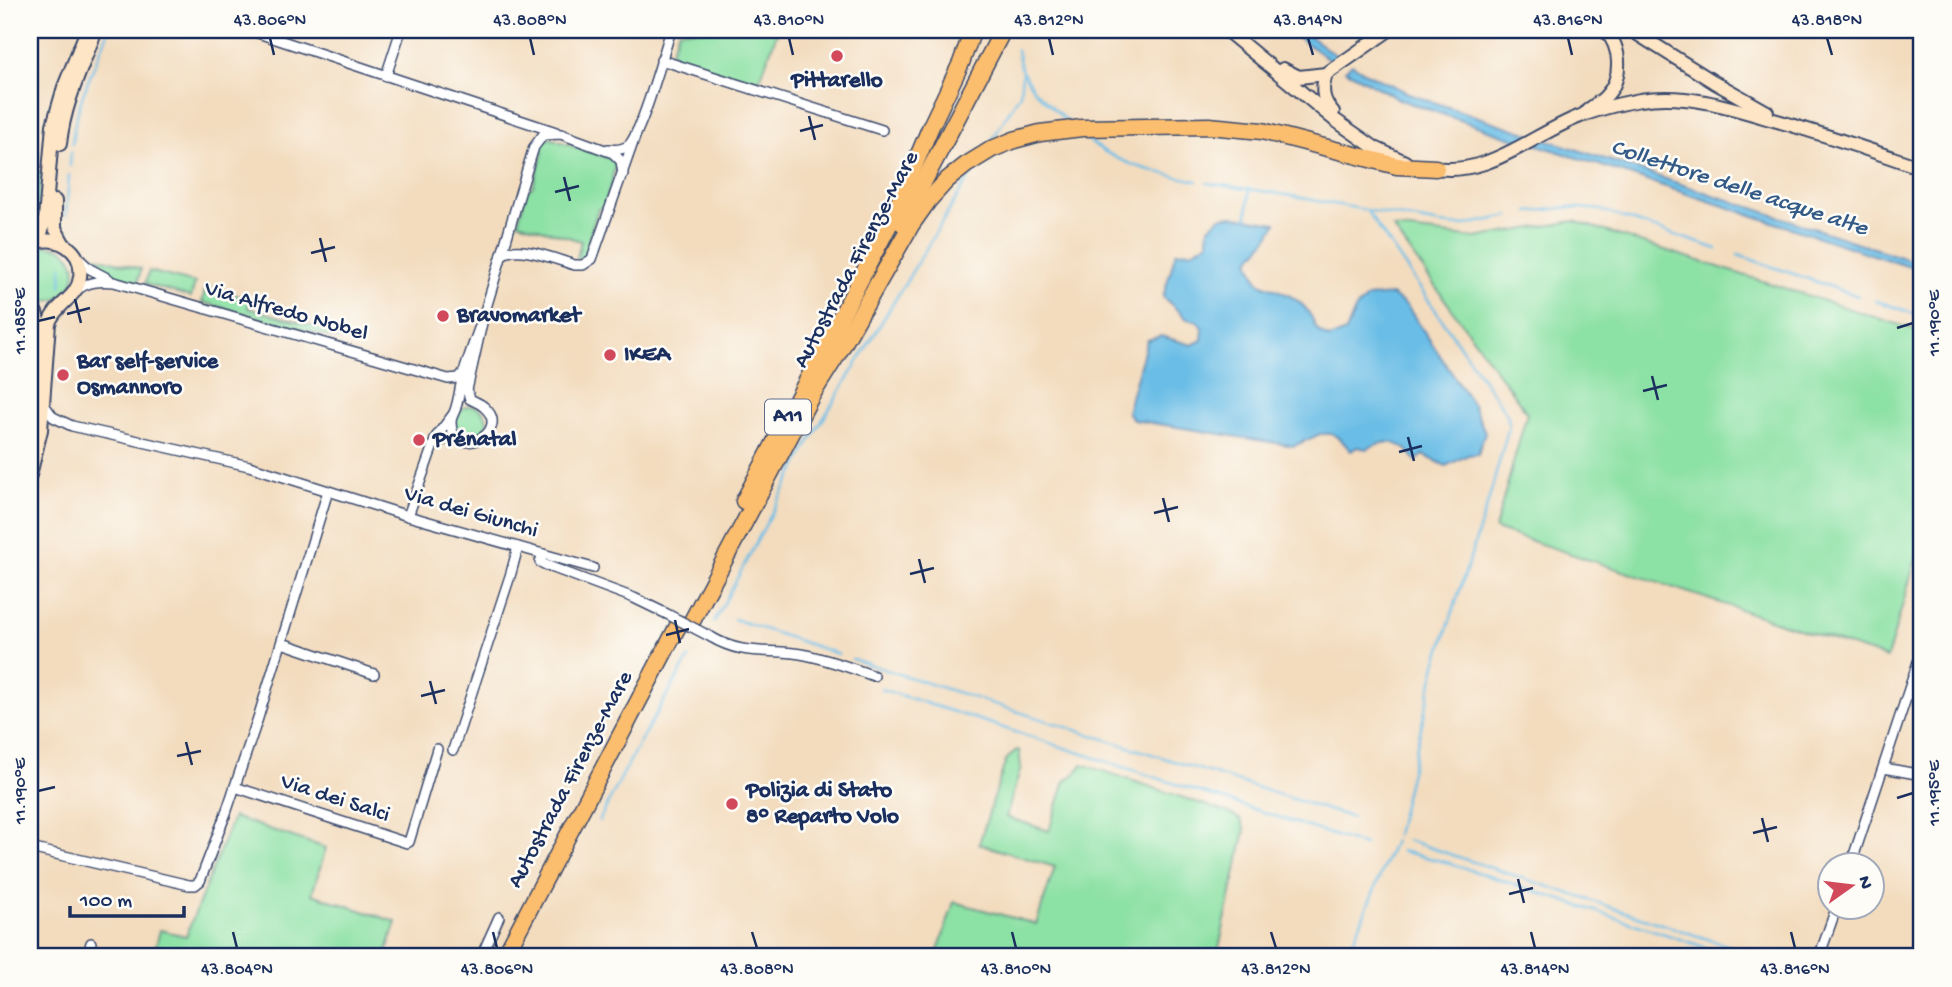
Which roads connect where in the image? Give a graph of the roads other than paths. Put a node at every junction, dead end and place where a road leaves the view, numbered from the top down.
1 (87, 30) edge
2 (96, 30) edge
3 (249, 30) edge
4 (401, 30) edge
5 (671, 30) edge
6 (973, 30) edge
7 (991, 30) edge
8 (1003, 30) edge
9 (1226, 30) edge
10 (1236, 30) edge
11 (1389, 30) edge
12 (1605, 30) edge
13 (1631, 30) edge
14 (661, 60) junction
15 (1326, 74) junction
16 (386, 76) junction
17 (1578, 117) junction
18 (522, 121) junction
19 (1789, 124) junction
20 (882, 130) dead end
21 (638, 131) junction
22 (561, 134) junction
23 (1356, 134) junction
24 (534, 147) junction
25 (603, 149) junction
26 (1922, 168) edge
27 (1436, 169) junction
28 (623, 174) junction
29 (892, 219) junction
30 (509, 229) junction
31 (63, 243) junction
32 (30, 244) edge
33 (523, 251) junction
34 (502, 255) junction
35 (77, 257) junction
36 (114, 282) junction
37 (75, 292) junction
38 (30, 302) edge
39 (64, 302) junction
40 (484, 314) junction
41 (34, 340) edge
42 (464, 372) junction
43 (448, 379) junction
44 (813, 393) junction
45 (475, 402) junction
46 (43, 403) junction
47 (455, 407) junction
48 (38, 419) junction
49 (30, 441) edge
50 (468, 442) junction
51 (434, 444) junction
52 (30, 475) edge
53 (328, 491) junction
54 (408, 516) junction
55 (518, 547) junction
56 (543, 554) junction
57 (593, 568) dead end
58 (682, 621) junction
59 (282, 643) junction
60 (1921, 657) edge
61 (374, 674) dead end
62 (874, 676) dead end
63 (438, 748) dead end
64 (453, 750) dead end
65 (1884, 768) junction
66 (1922, 775) edge
67 (235, 787) junction
68 (30, 848) edge
69 (1856, 850) edge
70 (499, 917) dead end
71 (1832, 920) edge
72 (91, 943) dead end
73 (87, 957) edge
74 (481, 957) edge
75 (504, 957) edge
76 (516, 957) edge
77 (1819, 957) edge

1 - 32 main road
2 - 31 main road
3 - 16 street
4 - 16 street
5 - 14 street
6 - 29 highway
7 - 29 highway, Autostrada Firenze-Mare / A11
8 - 44 highway, Autostrada Firenze-Mare / A11
9 - 23 main road
10 - 15 main road
11 - 15 main road
12 - 17 main road
13 - 19 main road
14 - 20 street
14 - 21 street
15 - 23 main road
16 - 18 street
17 - 19 main road
17 - 27 main road
18 - 22 street
18 - 24 street
19 - 26 main road
21 - 25 street
21 - 28 street
22 - 24 street
22 - 25 street
23 - 27 main road
24 - 30 street
25 - 28 street
27 - 44 highway
28 - 33 street
29 - 58 highway, Autostrada Firenze-Mare / A11
30 - 33 street
30 - 34 street
31 - 32 main road
31 - 35 main road
33 - 34 street
34 - 40 street
35 - 36 street, Via Alfredo Nobel
35 - 37 main road
36 - 37 street, Via Alfredo Nobel
36 - 43 street, Via Alfredo Nobel
37 - 39 main road
38 - 39 main road
38 - 41 main road
39 - 46 main road
40 - 42 street
40 - 45 street
41 - 48 main road
42 - 43 street
42 - 47 street
43 - 47 street
44 - 58 highway, Autostrada Firenze-Mare / A11
45 - 47 street
45 - 50 street
46 - 48 main road
46 - 53 street, Via dei Giunchi
47 - 50 street
47 - 51 street
48 - 49 main road
48 - 52 main road
50 - 51 street
51 - 54 street
53 - 54 street, Via dei Giunchi
53 - 59 street
54 - 55 street, Via dei Giunchi
55 - 56 street, Via dei Giunchi
55 - 64 street
56 - 57 street
56 - 58 street, Via dei Giunchi
58 - 62 street, Via dei Giunchi, bridge
58 - 75 highway, Autostrada Firenze-Mare / A11
58 - 76 highway, Autostrada Firenze-Mare / A11
59 - 61 street
59 - 67 street
60 - 65 street
63 - 67 street, Via dei Salci
65 - 66 street
65 - 69 street
67 - 68 street
70 - 74 street
71 - 77 street
72 - 73 street

